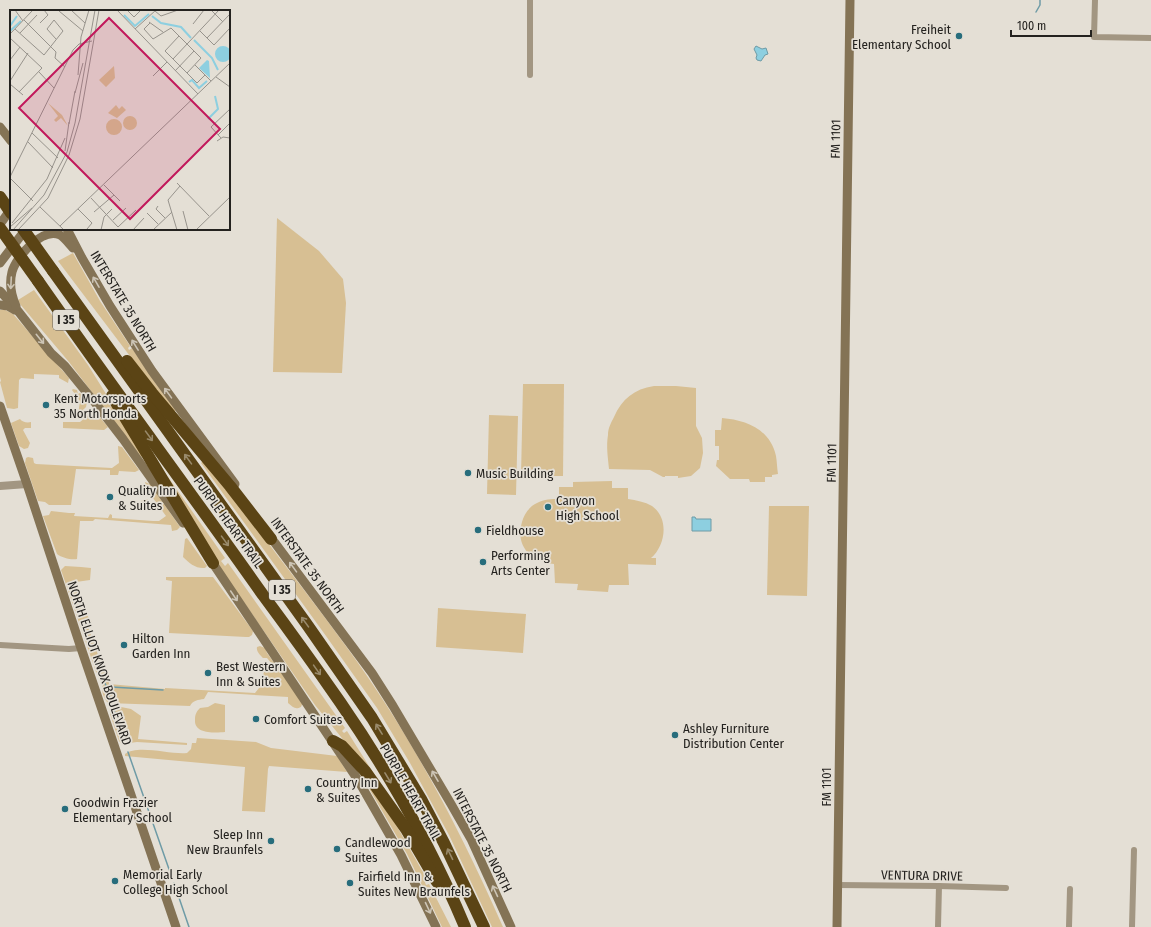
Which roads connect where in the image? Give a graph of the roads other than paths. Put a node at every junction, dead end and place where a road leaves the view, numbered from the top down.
1 (530, 0) edge
2 (850, 0) edge
3 (1095, 0) edge
4 (1151, 38) edge
5 (530, 75) dead end
6 (0, 126) edge
7 (10, 140) edge
8 (0, 197) edge
9 (10, 210) edge
10 (10, 212) edge
11 (0, 224) edge
12 (0, 228) edge
13 (18, 230) edge
14 (24, 230) edge
15 (25, 230) edge
16 (68, 230) edge
17 (0, 253) edge
18 (82, 258) junction
19 (0, 263) edge
20 (0, 291) edge
21 (0, 305) edge
22 (18, 311) junction
23 (99, 334) junction
24 (93, 359) junction
25 (0, 406) edge
26 (27, 484) junction
27 (0, 486) edge
28 (271, 539) junction
29 (213, 563) junction
30 (0, 645) edge
31 (81, 648) junction
32 (333, 741) junction
33 (1134, 850) dead end
34 (838, 885) junction
35 (939, 886) junction
36 (1006, 888) dead end
37 (1070, 889) dead end
38 (463, 923) edge
39 (176, 927) edge
40 (436, 927) edge
41 (484, 927) edge
42 (511, 927) edge
43 (838, 927) edge
44 (938, 927) edge
45 (1069, 927) edge
46 (1132, 927) edge

1 - 5 street
2 - 34 main road, FM 1101 / FM 1101
3 - 4 street
6 - 7 main road
8 - 10 highway, bridge
9 - 11 main road
12 - 24 highway, PURPLE HEART TRAIL / I 35, bridge
13 - 17 main road
14 - 23 highway, PURPLE HEART TRAIL / I 35, bridge
15 - 19 main road
16 - 18 main road, INTERSTATE 35 NORTH
18 -> 22 main road
28 -> 18 main road, INTERSTATE 35 NORTH
20 - 22 main road
21 - 22 main road
22 -> 29 main road
23 - 28 highway
41 -> 23 highway, PURPLE HEART TRAIL / I 35
24 - 29 highway
24 -> 38 highway, PURPLE HEART TRAIL / I 35
25 - 26 main road, NORTH ELLIOT KNOX BOULEVARD
26 - 27 street
26 - 31 main road, NORTH ELLIOT KNOX BOULEVARD
42 -> 28 main road, INTERSTATE 35 NORTH
29 -> 32 main road
30 - 31 street
31 - 39 main road, NORTH ELLIOT KNOX BOULEVARD
32 - 38 highway
32 -> 40 main road
33 - 46 street
34 - 35 street, VENTURA DRIVE
34 - 43 main road, FM 1101 / FM 1101
35 - 36 street, VENTURA DRIVE
35 - 44 street
37 - 45 street

